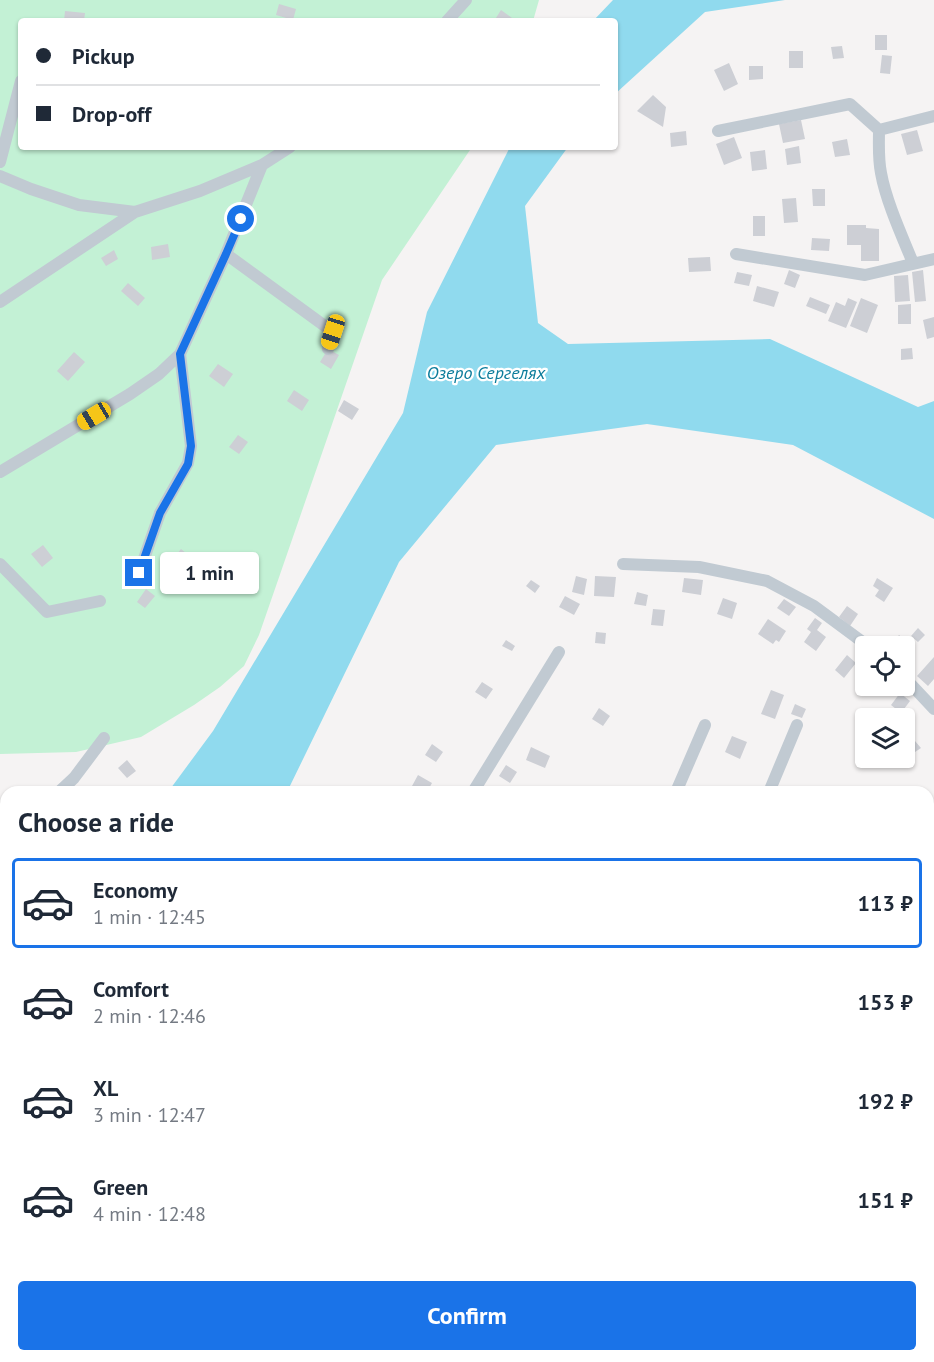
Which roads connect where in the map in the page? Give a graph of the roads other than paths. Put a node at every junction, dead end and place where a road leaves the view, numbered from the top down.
1 (466, 0) edge
2 (450, 18) edge
3 (18, 93) edge
4 (934, 116) edge
5 (879, 130) junction
6 (718, 131) dead end
7 (285, 150) edge
8 (0, 162) edge
9 (262, 165) junction
10 (0, 176) edge
11 (135, 212) junction
12 (226, 254) junction
13 (736, 254) dead end
14 (934, 259) edge
15 (914, 263) junction
16 (0, 302) edge
17 (328, 349) dead end
18 (180, 354) junction
19 (1, 471) edge
20 (0, 564) edge
21 (623, 564) dead end
22 (139, 573) dead end
23 (100, 601) dead end
24 (855, 636) edge
25 (559, 652) dead end
26 (915, 689) edge
27 (934, 709) edge
28 (705, 724) dead end
29 (798, 725) dead end
30 (104, 738) dead end
31 (65, 786) edge
32 (476, 786) edge
33 (679, 786) edge
34 (772, 786) edge

1 - 2 street
3 - 8 street
4 - 5 street
5 - 6 street
5 - 15 street
7 - 9 street
9 - 11 street
9 - 12 street
10 - 11 street
11 - 16 street
12 - 17 street
12 - 18 street
13 - 15 street
14 - 15 street
18 - 19 street
18 - 22 street
20 - 23 street
21 - 24 street
25 - 32 street
26 - 27 street
28 - 33 street
29 - 34 street
30 - 31 street

